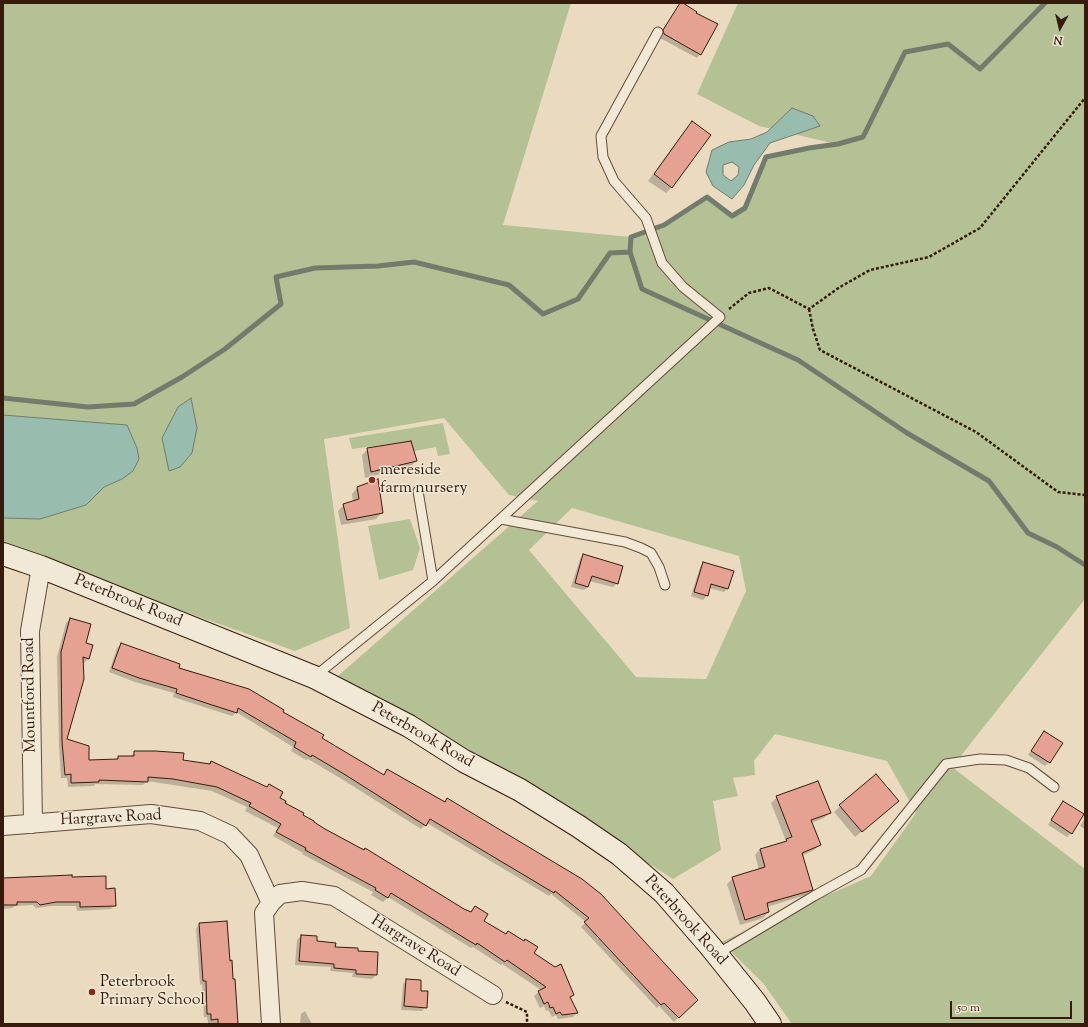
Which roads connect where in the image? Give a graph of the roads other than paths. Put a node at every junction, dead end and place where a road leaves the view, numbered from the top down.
1 (658, 32) dead end
2 (418, 491) dead end
3 (501, 519) junction
4 (3, 554) edge
5 (41, 567) junction
6 (433, 581) junction
7 (664, 584) dead end
8 (314, 677) junction
9 (1054, 787) dead end
10 (33, 824) junction
11 (3, 826) edge
12 (271, 903) junction
13 (717, 954) junction
14 (493, 996) road end
15 (271, 1024) edge
16 (770, 1024) edge

1 - 3 lane
2 - 6 lane
3 - 6 lane
3 - 7 lane
4 - 5 street, Peterbrook Road
5 - 8 street, Peterbrook Road
5 - 10 street, Mountford Road
6 - 8 lane
8 - 13 street, Peterbrook Road
9 - 13 lane
10 - 11 street, Hargrave Road
10 - 12 street, Hargrave Road
12 - 14 street, Hargrave Road
12 - 15 street
13 - 16 street, Peterbrook Road

